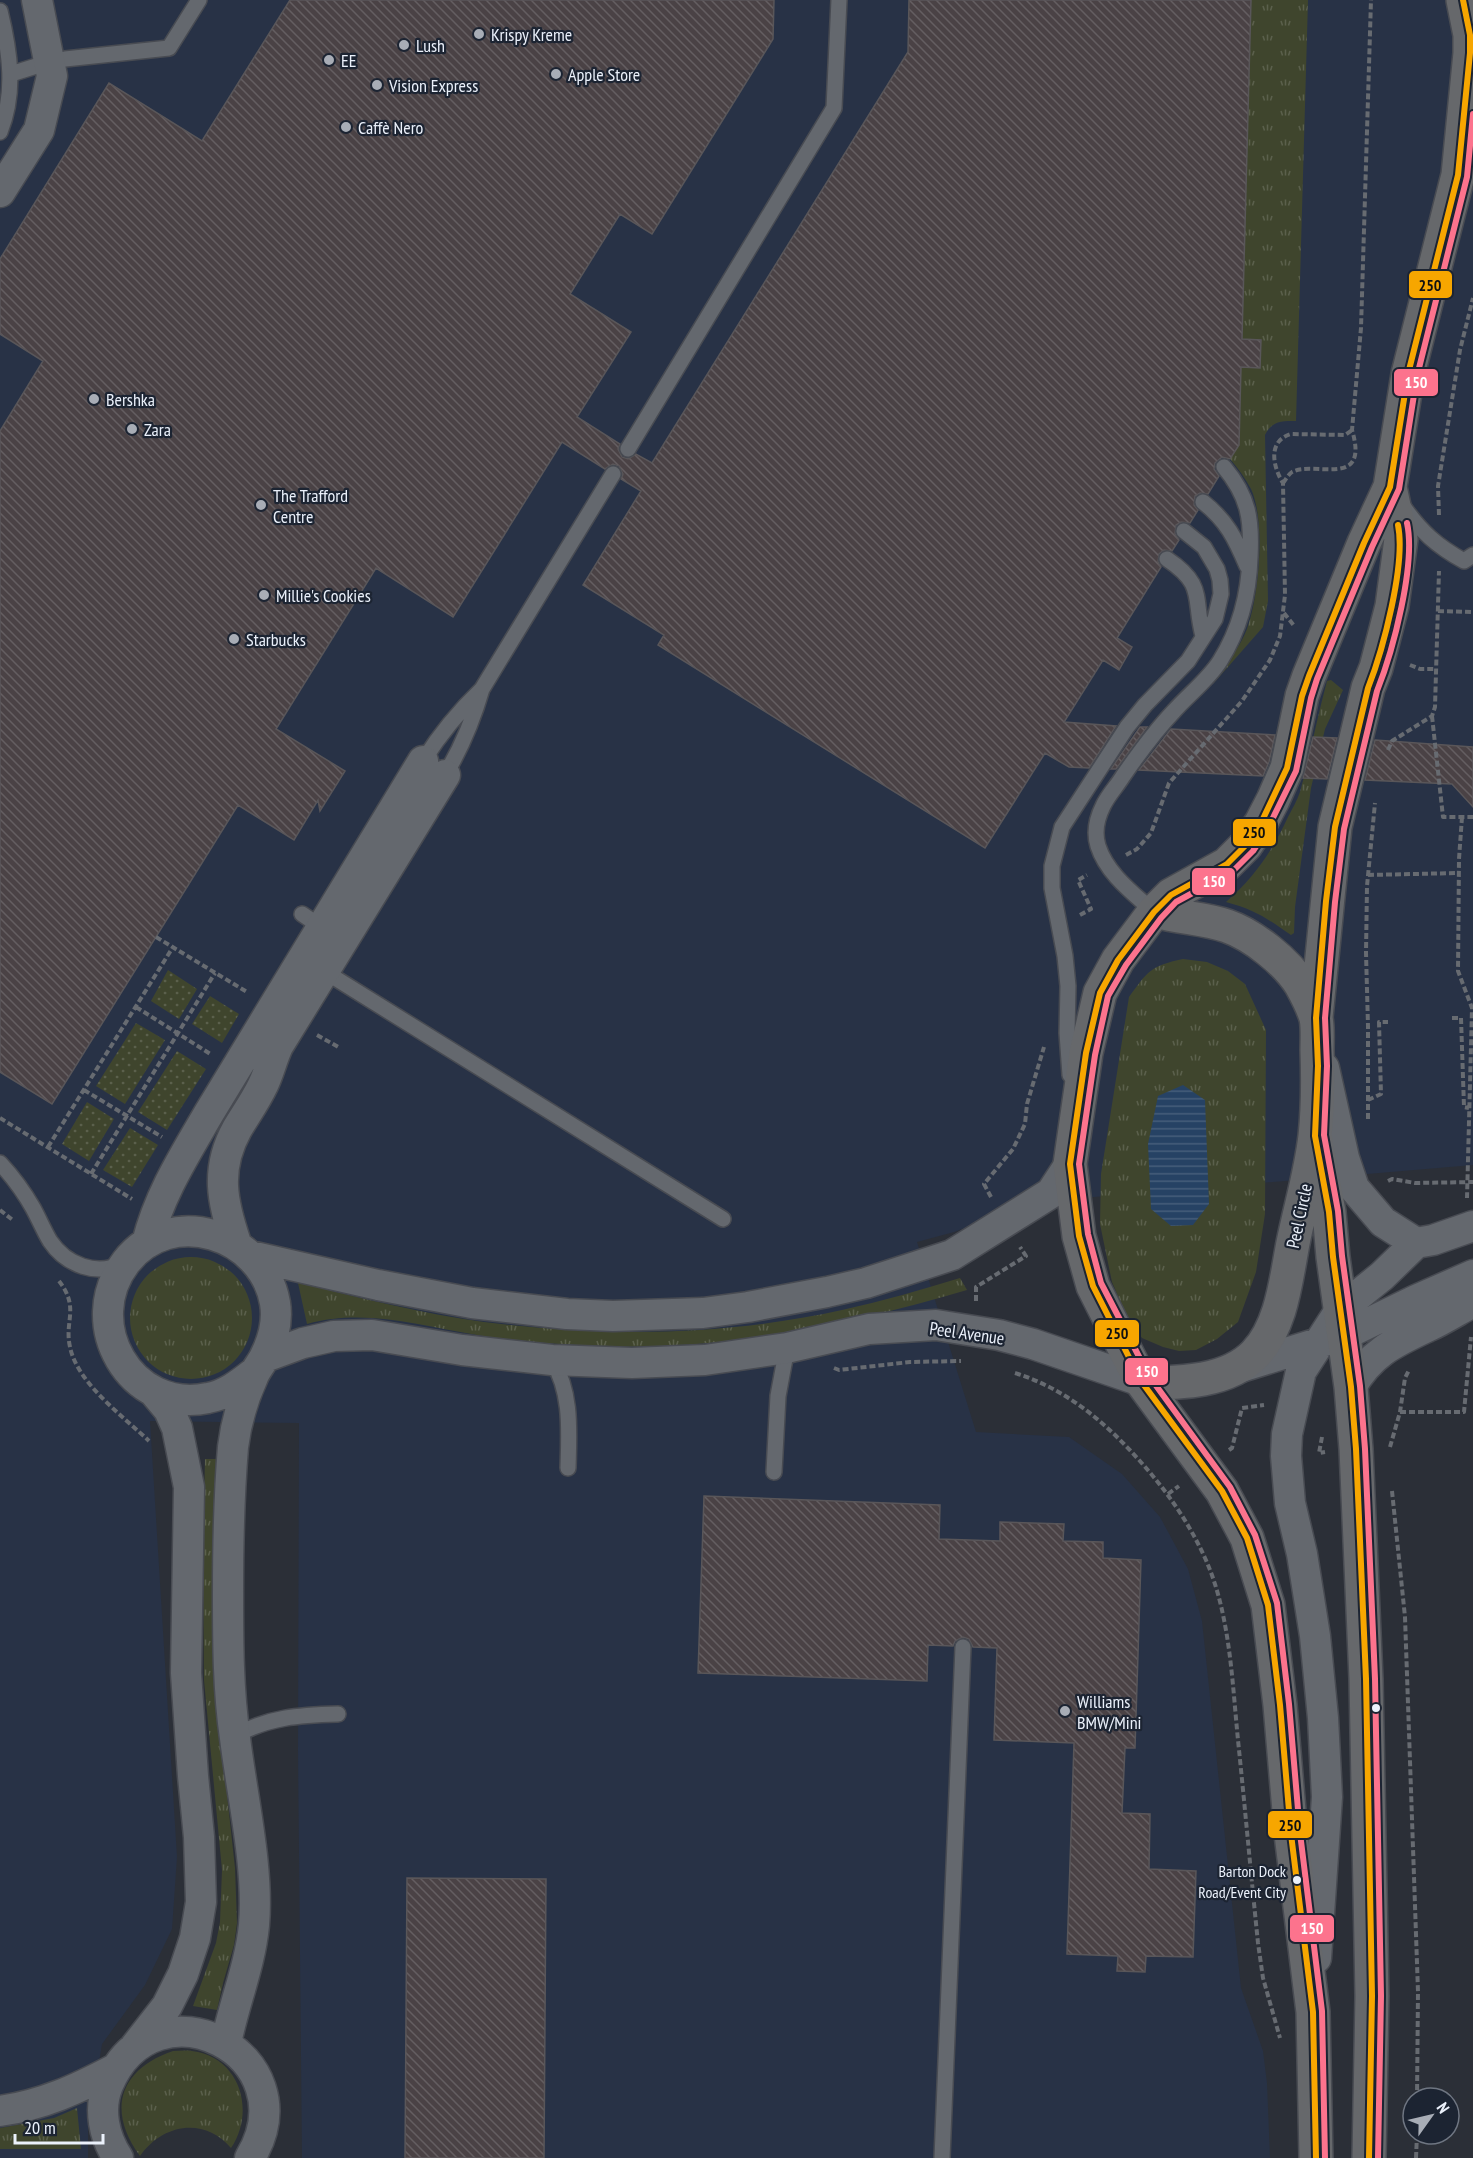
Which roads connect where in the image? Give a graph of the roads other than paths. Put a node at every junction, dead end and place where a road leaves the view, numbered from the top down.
1 (37, 0) edge
2 (199, 0) edge
3 (839, 0) edge
4 (1462, 0) edge
5 (0, 11) edge
6 (49, 62) junction
7 (11, 74) junction
8 (0, 132) edge
9 (1466, 161) edge
10 (0, 192) edge
11 (628, 449) dead end
12 (1224, 467) dead end
13 (613, 474) dead end
14 (1390, 487) junction
15 (1203, 502) dead end
16 (1184, 531) dead end
17 (1167, 559) dead end
18 (1470, 560) edge
19 (1250, 572) junction
20 (1203, 636) junction
21 (482, 688) junction
22 (434, 768) junction
23 (1155, 911) junction
24 (321, 962) junction
25 (1316, 1024) junction
26 (1074, 1129) junction
27 (1315, 1136) junction
28 (0, 1163) edge
29 (1070, 1164) junction
30 (1470, 1216) edge
31 (723, 1219) dead end
32 (143, 1240) junction
33 (1416, 1243) junction
34 (244, 1250) junction
35 (1473, 1275) edge
36 (1472, 1316) edge
37 (1334, 1329) junction
38 (788, 1348) junction
39 (552, 1360) junction
40 (260, 1365) junction
41 (1241, 1367) junction
42 (1143, 1382) junction
43 (1351, 1387) junction
44 (154, 1392) junction
45 (568, 1468) dead end
46 (774, 1472) dead end
47 (963, 1647) dead end
48 (338, 1714) dead end
49 (234, 1736) junction
50 (1313, 2012) junction
51 (226, 2043) junction
52 (135, 2048) junction
53 (115, 2069) junction
54 (0, 2111) edge
55 (255, 2154) edge
56 (118, 2158) edge
57 (942, 2158) edge
58 (1316, 2158) edge
59 (1369, 2158) edge

1 - 6 street
2 - 6 lane
3 - 11 lane
4 - 9 main road
5 - 7 lane
6 - 7 lane
6 - 10 street
7 - 8 lane
9 - 14 main road
12 - 19 lane
13 - 21 lane
14 - 18 lane
14 - 23 main road
14 - 25 main road
15 - 19 lane
16 - 20 lane
17 - 20 lane
19 - 23 lane
20 - 26 lane
21 - 22 lane
21 - 22 lane
22 - 24 street
22 - 24 street
23 - 25 main road, Peel Circle
23 - 26 main road
24 - 31 lane
24 - 32 street
24 - 34 street
25 - 27 main road, Peel Circle
25 - 33 street
26 - 29 main road
27 - 37 main road
27 - 41 main road, Peel Circle
28 - 32 lane
29 - 34 street
29 - 42 main road
30 - 33 street
32 - 34 street
32 - 44 street
33 - 37 street
34 - 40 street
35 - 37 street
36 - 43 street
37 - 41 street
37 - 43 main road
37 - 50 street
38 - 39 street, Peel Avenue
38 - 42 street, Peel Avenue
38 - 46 lane
39 - 40 street, Peel Avenue
39 - 45 lane
40 - 44 street
40 - 49 street
41 - 42 main road
42 - 50 main road
43 - 59 main road
44 - 52 street
47 - 57 lane
48 - 49 lane
49 - 51 street
50 - 58 main road
51 - 52 street
51 - 55 street
52 - 53 street
53 - 54 street
53 - 56 street

